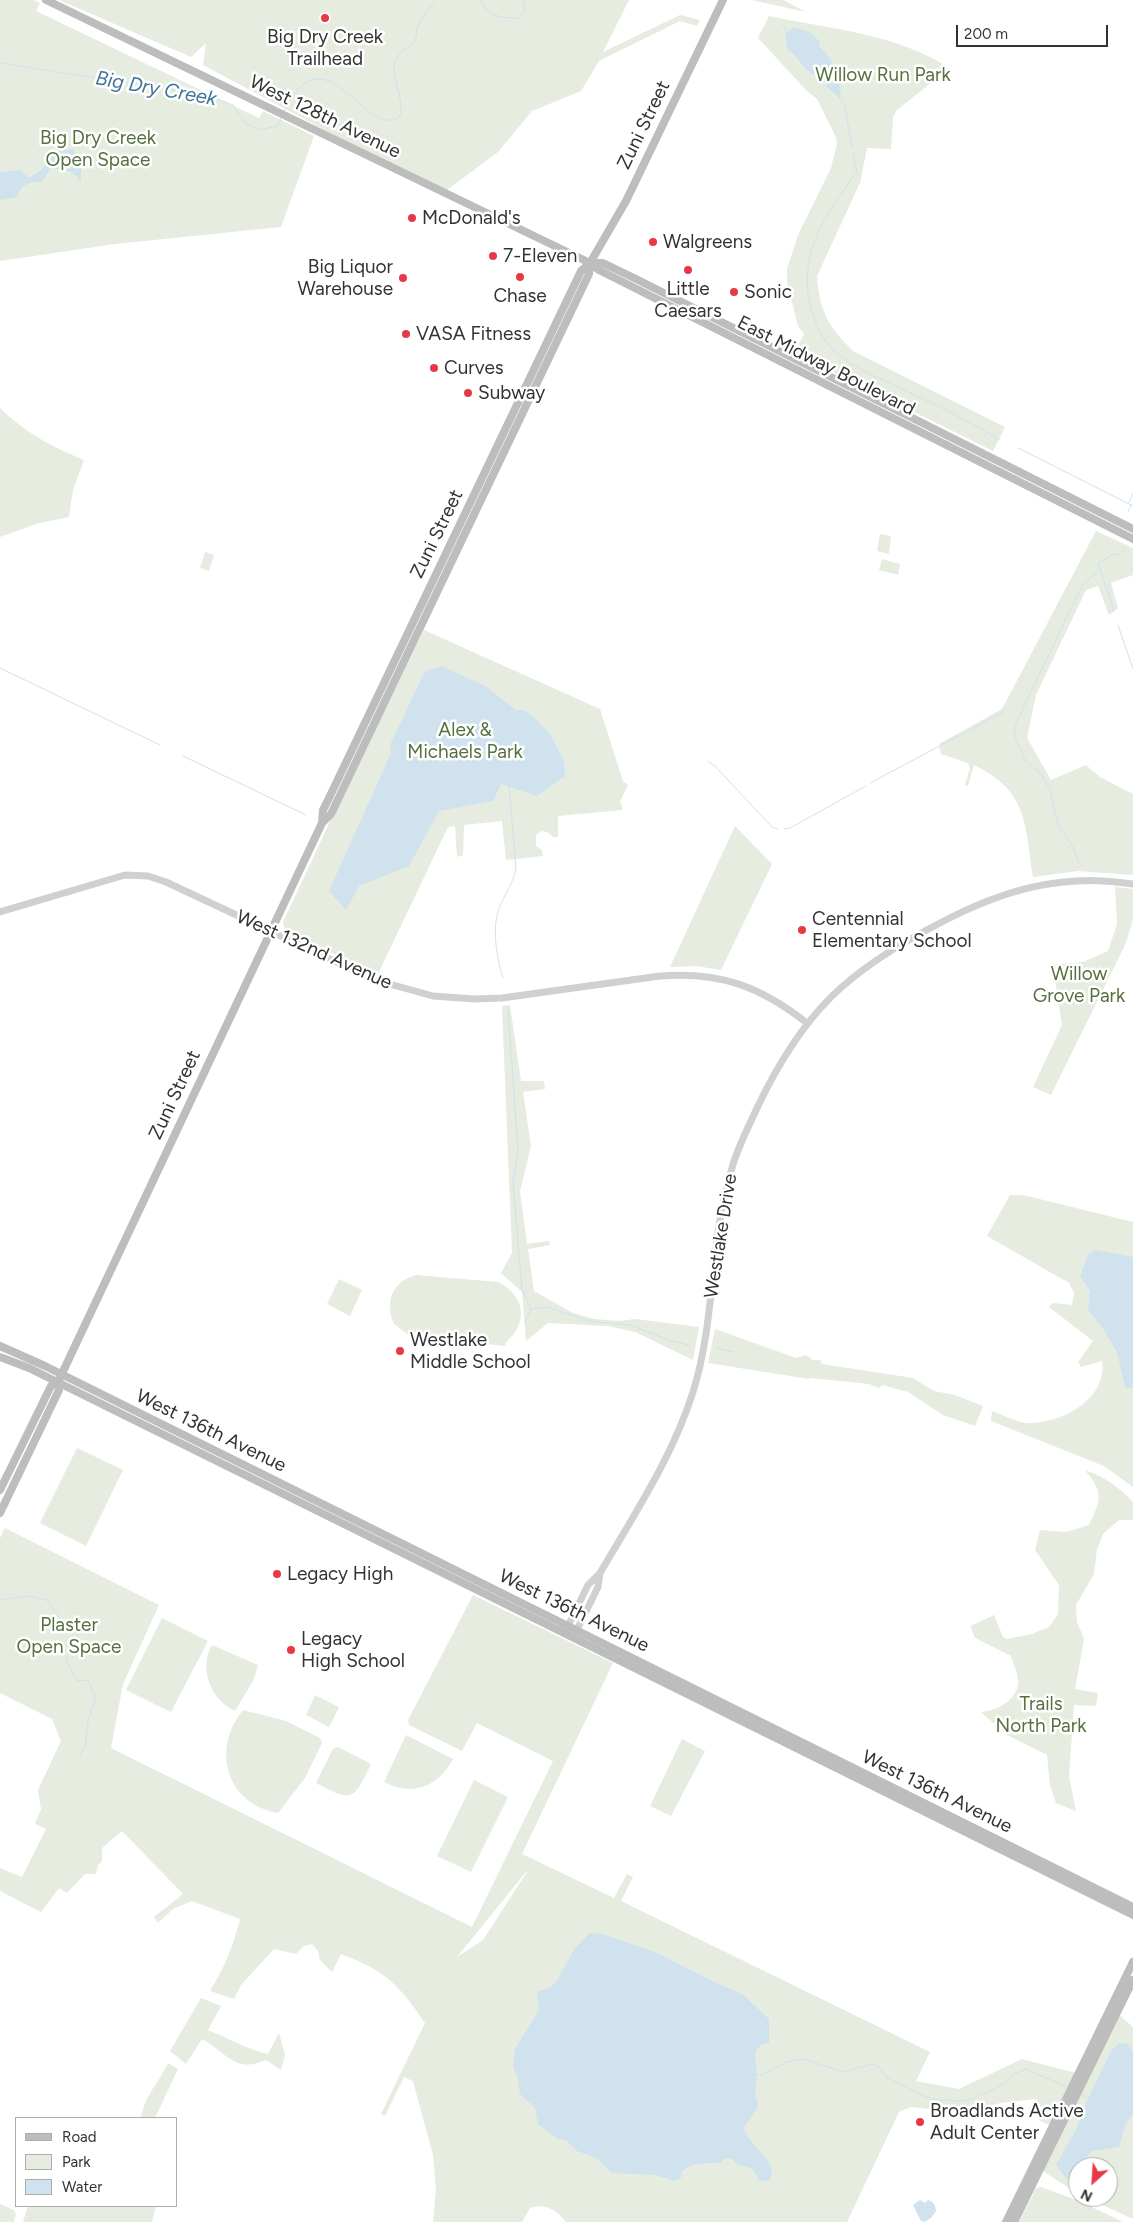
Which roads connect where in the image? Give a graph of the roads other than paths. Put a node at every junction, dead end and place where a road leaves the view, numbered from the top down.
1 (46, 0) edge
2 (723, 0) edge
3 (590, 263) junction
4 (1133, 529) edge
5 (1133, 539) edge
6 (1133, 884) edge
7 (0, 912) edge
8 (271, 932) junction
9 (807, 1023) junction
10 (0, 1346) edge
11 (0, 1357) edge
12 (60, 1378) junction
13 (200, 1447) junction
14 (0, 1490) edge
15 (0, 1513) edge
16 (383, 1535) junction
17 (373, 1537) junction
18 (600, 1573) junction
19 (566, 1629) junction
20 (575, 1634) junction
21 (1133, 1907) edge
22 (1133, 1915) edge
23 (1133, 1962) edge
24 (1133, 1980) edge
25 (1006, 2222) edge
26 (1014, 2222) edge

1 - 3 main road, West 128th Avenue
2 - 3 main road, Zuni Street
3 - 4 main road, East Midway Boulevard
3 - 5 main road, East Midway Boulevard
3 - 8 main road, Zuni Street
6 - 9 street, Westlake Drive
7 - 8 street, West 132nd Avenue
8 - 9 street, West 132nd Avenue
8 - 12 main road, Zuni Street
9 - 18 street, Westlake Drive
10 - 12 main road, West 136th Avenue
11 - 12 main road, West 136th Avenue
12 - 13 main road, West 136th Avenue
12 - 14 main road, Zuni Street
12 - 15 main road, Zuni Street
13 - 16 main road, West 136th Avenue
13 - 17 main road, West 136th Avenue
16 - 17 main road
16 - 19 main road, West 136th Avenue
17 - 19 main road, West 136th Avenue
18 - 19 street, Westlake Drive
18 - 20 street, Westlake Drive
19 - 20 main road, West 136th Avenue
20 - 21 main road, West 136th Avenue
20 - 22 main road, West 136th Avenue
23 - 25 main road
24 - 26 main road

